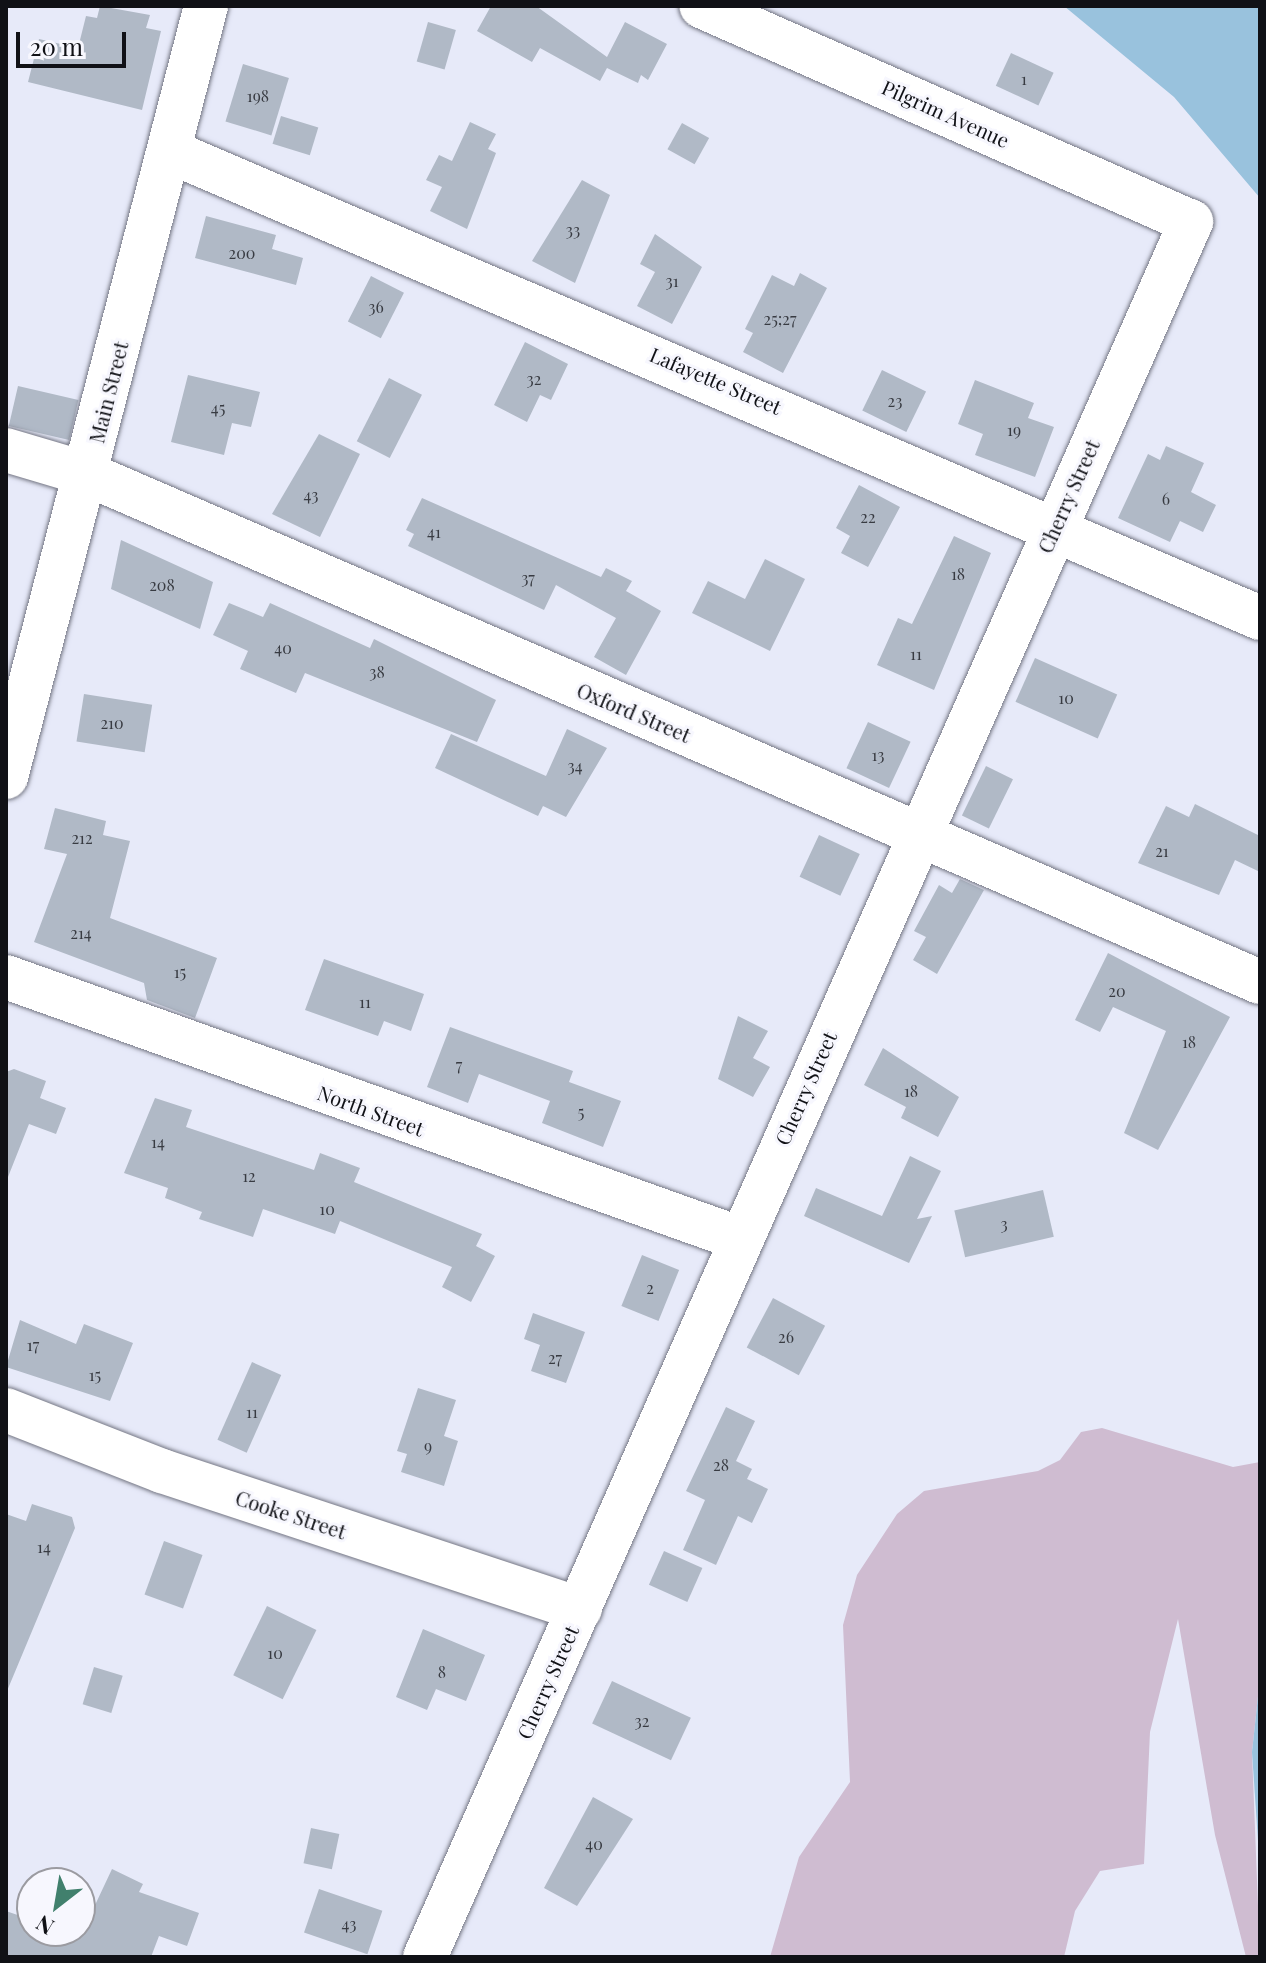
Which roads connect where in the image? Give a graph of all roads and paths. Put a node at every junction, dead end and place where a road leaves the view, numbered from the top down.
1 (206, 6) edge
2 (701, 6) edge
3 (169, 151) junction
4 (1191, 222) joint
5 (6, 450) edge
6 (87, 474) junction
7 (1054, 525) junction
8 (1260, 618) edge
9 (6, 777) edge
10 (917, 835) junction
11 (6, 977) edge
12 (1260, 982) edge
13 (738, 1238) junction
14 (6, 1410) edge
15 (580, 1609) junction
16 (425, 1957) edge

1 - 3 street, Main Street
2 - 4 street, Pilgrim Avenue
3 - 6 street, Main Street
3 - 7 street, Lafayette Street
4 - 7 street, Cherry Street
5 - 6 street, Oxford Street
6 - 9 street, Main Street
6 - 10 street, Oxford Street
7 - 8 street, Lafayette Street
7 - 10 street, Cherry Street
10 - 12 street, Oxford Street
10 - 13 street, Cherry Street
11 - 13 street, North Street
13 - 15 street, Cherry Street
14 - 15 street, Cooke Street
15 - 16 street, Cherry Street

